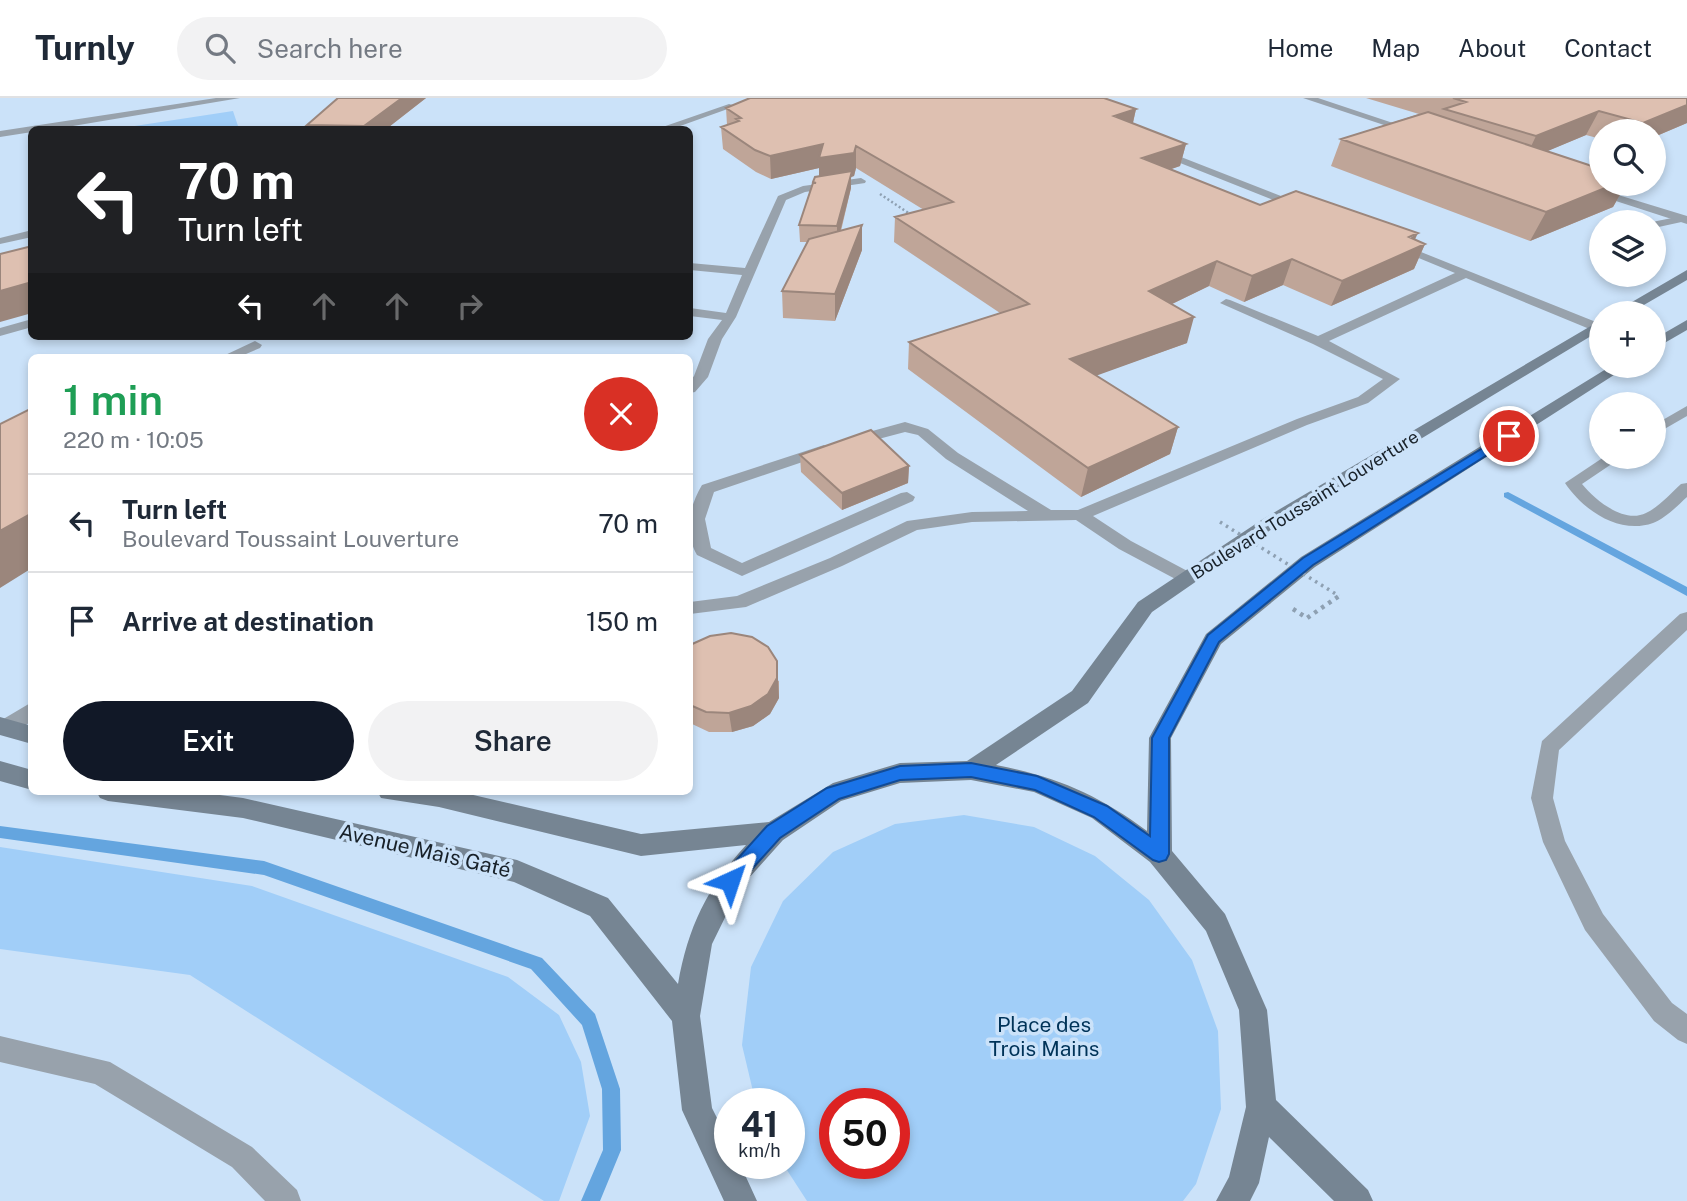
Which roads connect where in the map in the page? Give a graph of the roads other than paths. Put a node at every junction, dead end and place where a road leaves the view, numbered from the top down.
1 (235, 98) edge
2 (1308, 98) edge
3 (732, 106) edge
4 (52, 126) edge
5 (670, 126) edge
6 (28, 130) edge
7 (0, 134) edge
8 (1424, 135) edge
9 (1147, 147) edge
10 (861, 181) dead end
11 (1579, 185) edge
12 (1313, 212) edge
13 (1685, 219) edge
14 (1666, 223) edge
15 (28, 234) edge
16 (0, 241) edge
17 (1389, 243) edge
18 (693, 266) edge
19 (749, 272) junction
20 (1466, 273) junction
21 (1687, 274) edge
22 (1641, 301) edge
23 (1226, 303) dead end
24 (693, 312) edge
25 (730, 317) junction
26 (1589, 322) edge
27 (28, 324) edge
28 (1687, 325) edge
29 (0, 332) edge
30 (1589, 332) edge
31 (1666, 338) edge
32 (1318, 341) junction
33 (255, 345) dead end
34 (235, 354) edge
35 (1602, 378) edge
36 (693, 386) edge
37 (1687, 410) edge
38 (1666, 423) edge
39 (1595, 469) edge
40 (1687, 488) edge
41 (906, 497) dead end
42 (1047, 515) junction
43 (1080, 515) junction
44 (1187, 578) junction
45 (693, 608) edge
46 (1687, 619) edge
47 (28, 712) edge
48 (3, 727) edge
49 (28, 734) edge
50 (971, 770) junction
51 (0, 771) edge
52 (28, 779) edge
53 (140, 795) edge
54 (422, 795) edge
55 (774, 832) junction
56 (1159, 854) junction
57 (686, 1016) junction
58 (1687, 1031) edge
59 (0, 1049) edge
60 (1261, 1107) junction
61 (286, 1201) edge
62 (741, 1201) edge
63 (1232, 1201) edge
64 (1357, 1201) edge

1 - 4 street
2 - 8 street
3 - 5 lane
6 - 7 street
9 - 12 lane
10 - 19 lane
11 - 13 street
13 - 14 lane
15 - 16 lane
17 - 20 lane
18 - 19 lane
19 - 25 lane
20 - 26 lane
20 - 32 lane
21 - 22 main road
23 - 32 lane
24 - 25 lane
25 - 36 lane
27 - 29 lane
28 - 31 main road
30 - 44 main road, Boulevard Toussaint Louverture
32 - 43 lane
33 - 34 lane
35 - 56 main road
37 - 38 lane
39 - 40 lane
41 - 42 lane
42 - 43 lane
42 - 45 lane
43 - 44 lane
44 - 50 main road, Boulevard Toussaint Louverture
46 - 58 lane
47 - 48 lane
48 - 49 main road
50 - 55 main road
50 - 56 main road
51 - 52 main road
53 - 57 main road, Avenue Maïs Gaté
54 - 55 main road
55 - 57 main road
56 - 60 main road
57 - 62 main road
59 - 61 lane
60 - 63 main road
60 - 64 main road

